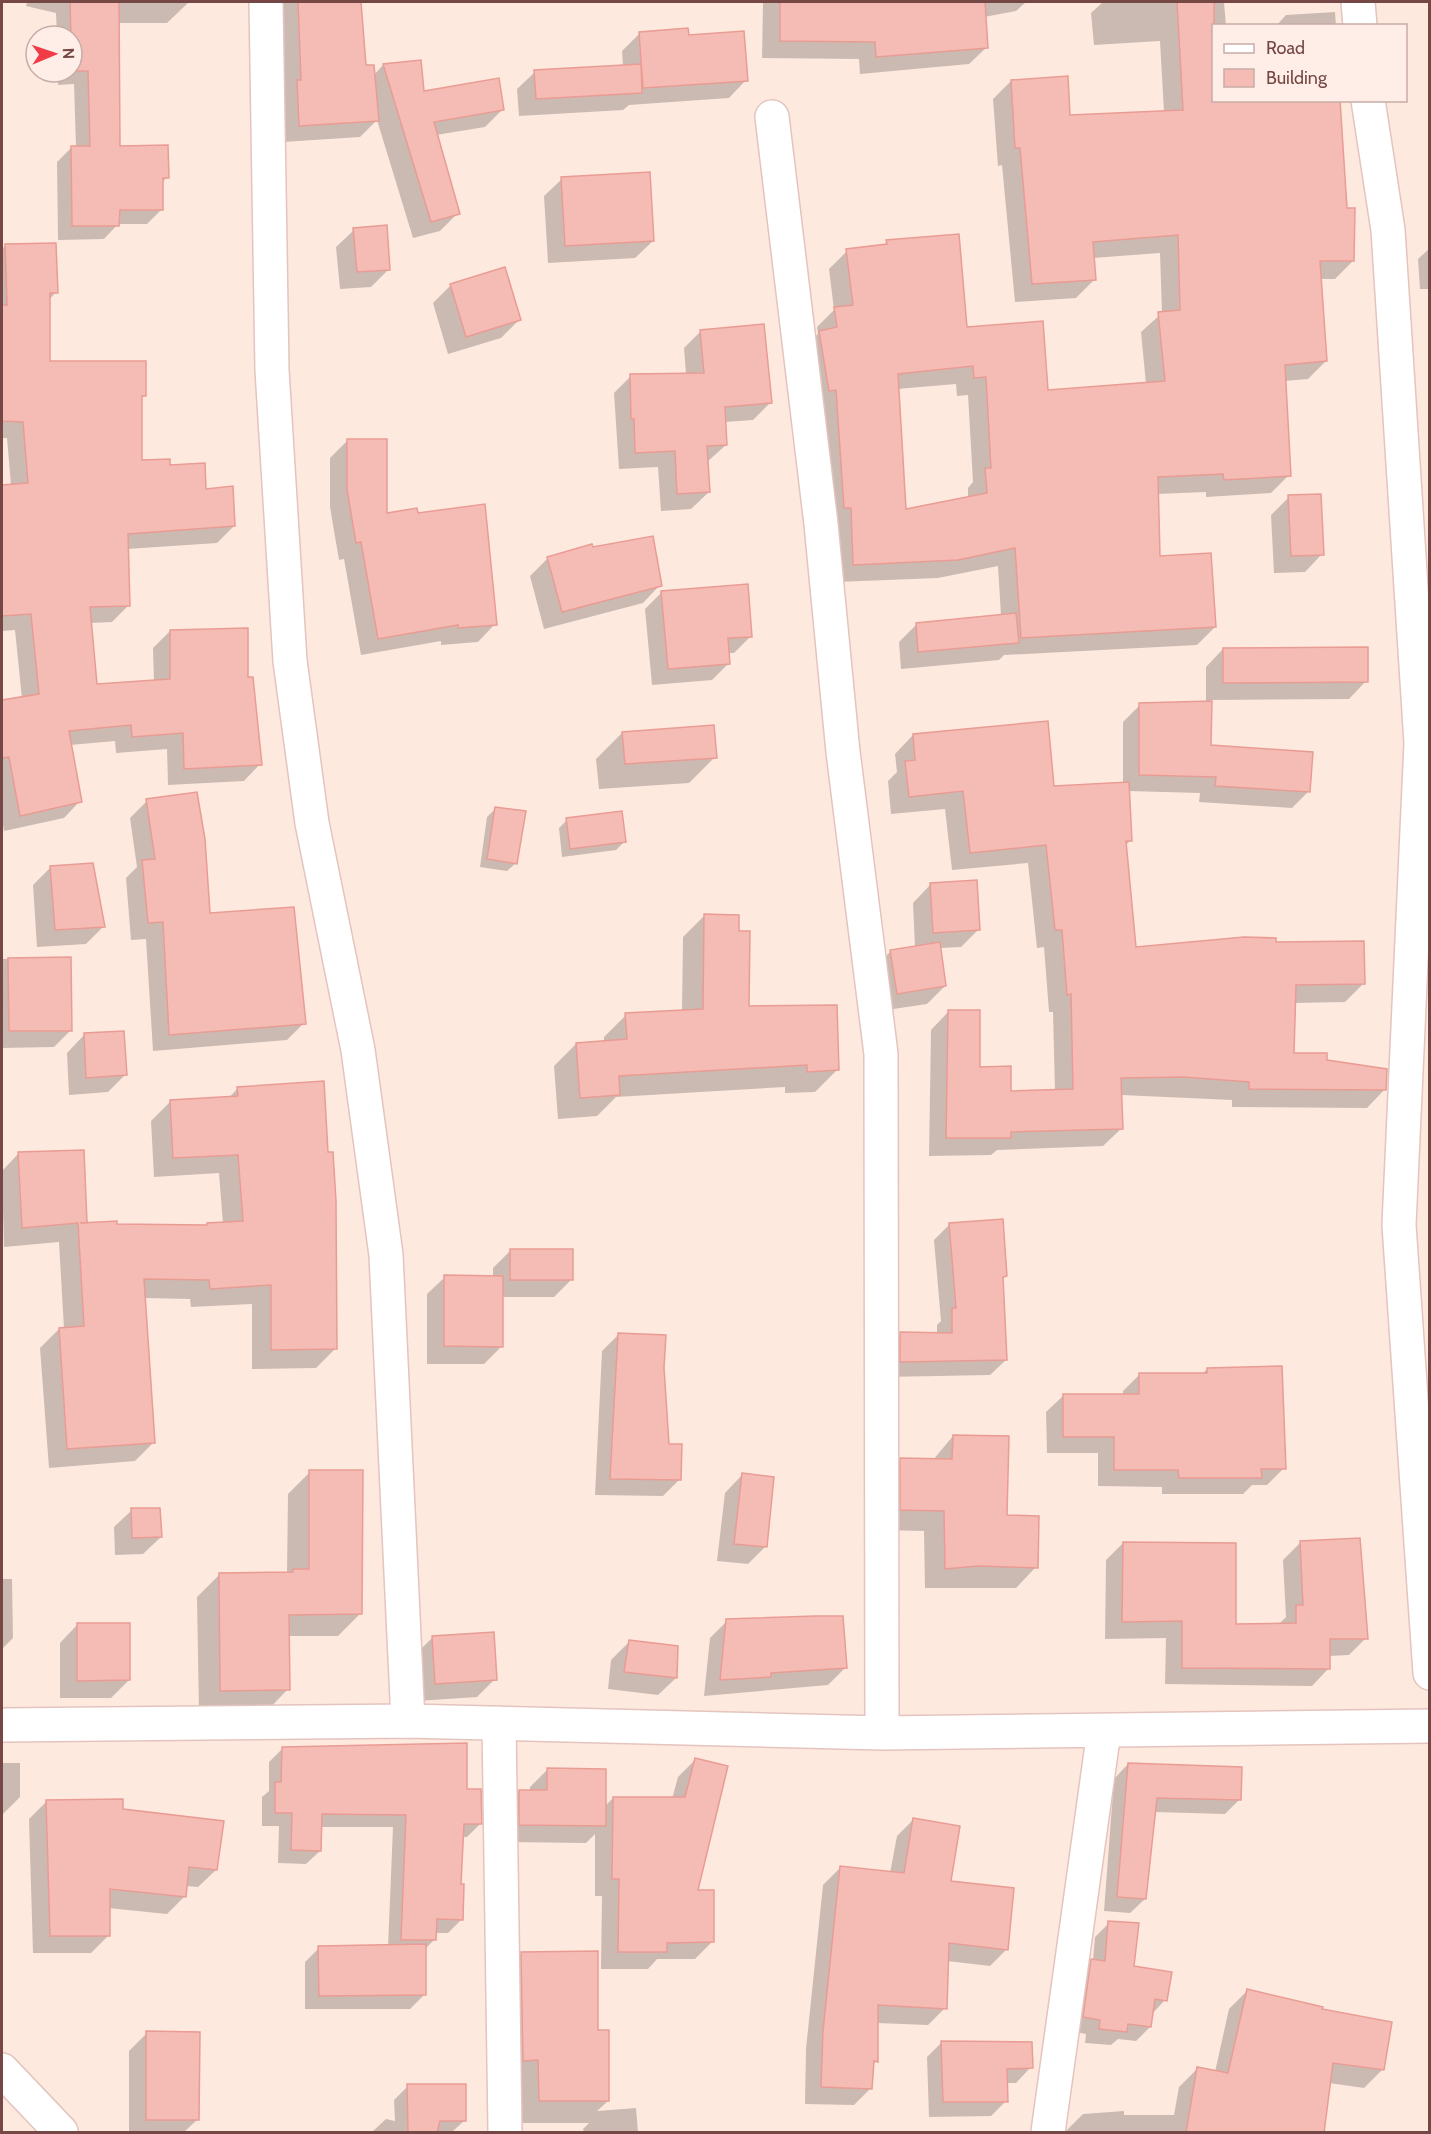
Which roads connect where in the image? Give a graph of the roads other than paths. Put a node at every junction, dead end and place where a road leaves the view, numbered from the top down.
1 (266, 2) edge
2 (1358, 2) edge
3 (1360, 24) edge
4 (1368, 102) edge
5 (772, 117) dead end
6 (1430, 1673) edge
7 (408, 1721) junction
8 (499, 1723) junction
9 (2, 1725) edge
10 (1430, 1726) edge
11 (1104, 1731) junction
12 (882, 1732) junction
13 (2, 2070) edge
14 (61, 2133) edge
15 (505, 2133) edge
16 (1048, 2133) edge

1 - 7 street
2 - 3 street
4 - 6 street
5 - 12 street
7 - 8 street
7 - 9 street
8 - 12 street
8 - 15 street
10 - 11 street
11 - 12 street
11 - 16 street
13 - 14 street

